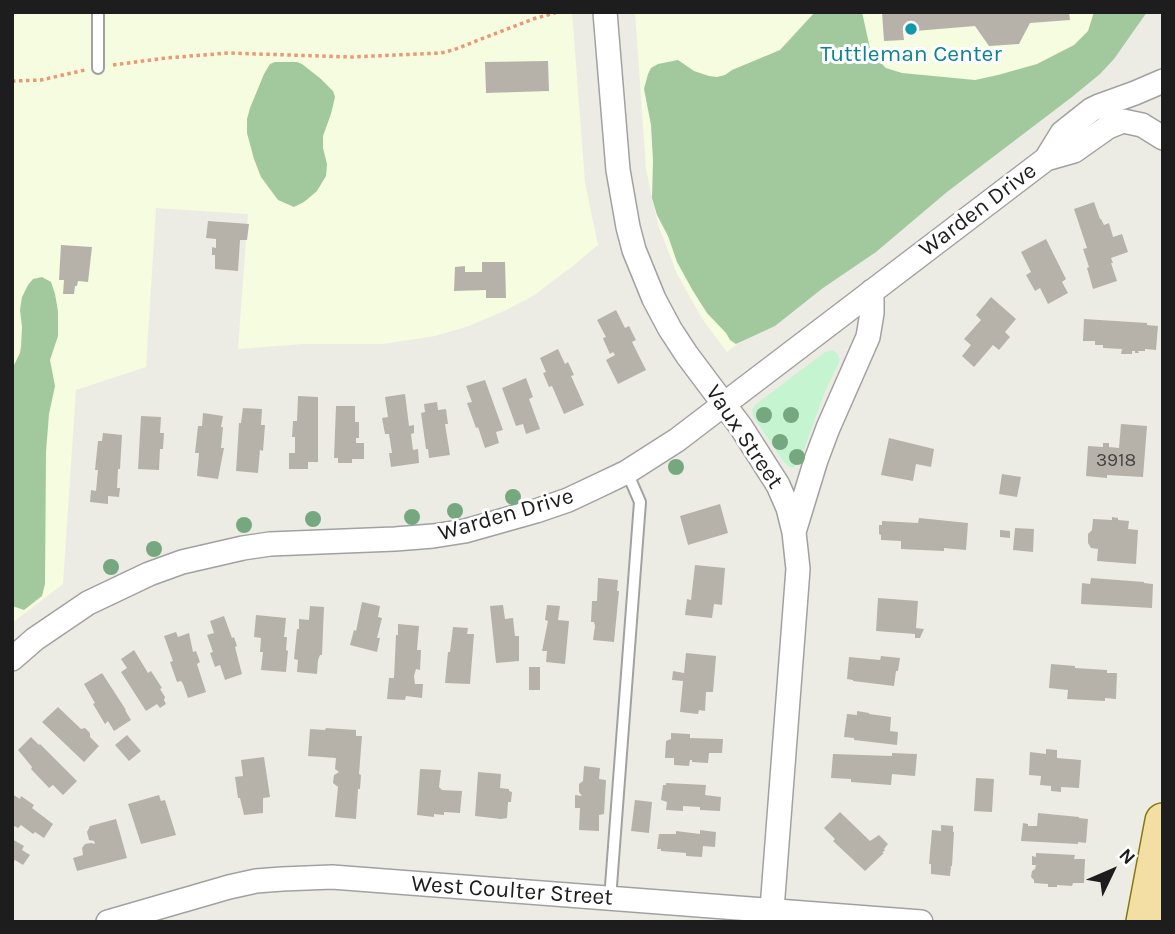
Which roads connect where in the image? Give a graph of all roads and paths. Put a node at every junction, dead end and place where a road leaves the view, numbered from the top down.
1 (98, 12) edge
2 (558, 12) edge
3 (606, 12) edge
4 (98, 68) junction
5 (12, 81) edge
6 (1163, 81) edge
7 (1163, 138) edge
8 (1046, 159) junction
9 (872, 291) junction
10 (724, 404) junction
11 (626, 472) junction
12 (794, 532) junction
13 (12, 659) edge
14 (1163, 821) edge
15 (610, 898) junction
16 (771, 916) edge
17 (108, 922) edge
18 (921, 922) edge
19 (1144, 922) edge

1 - 4 lane
2 - 4 path
3 - 10 street, Vaux Street
4 - 5 path
6 - 8 street, Warden Drive
7 - 8 street, Warden Drive
8 - 9 street, Warden Drive
9 - 10 street, Warden Drive
9 - 12 street
10 - 11 street, Warden Drive
10 - 12 street, Vaux Street
11 - 13 street, Warden Drive
11 - 15 lane
12 - 16 street, Vaux Street
14 - 19 main road
15 - 16 street, West Coulter Street
15 - 17 street, West Coulter Street
16 - 18 street, West Coulter Street

